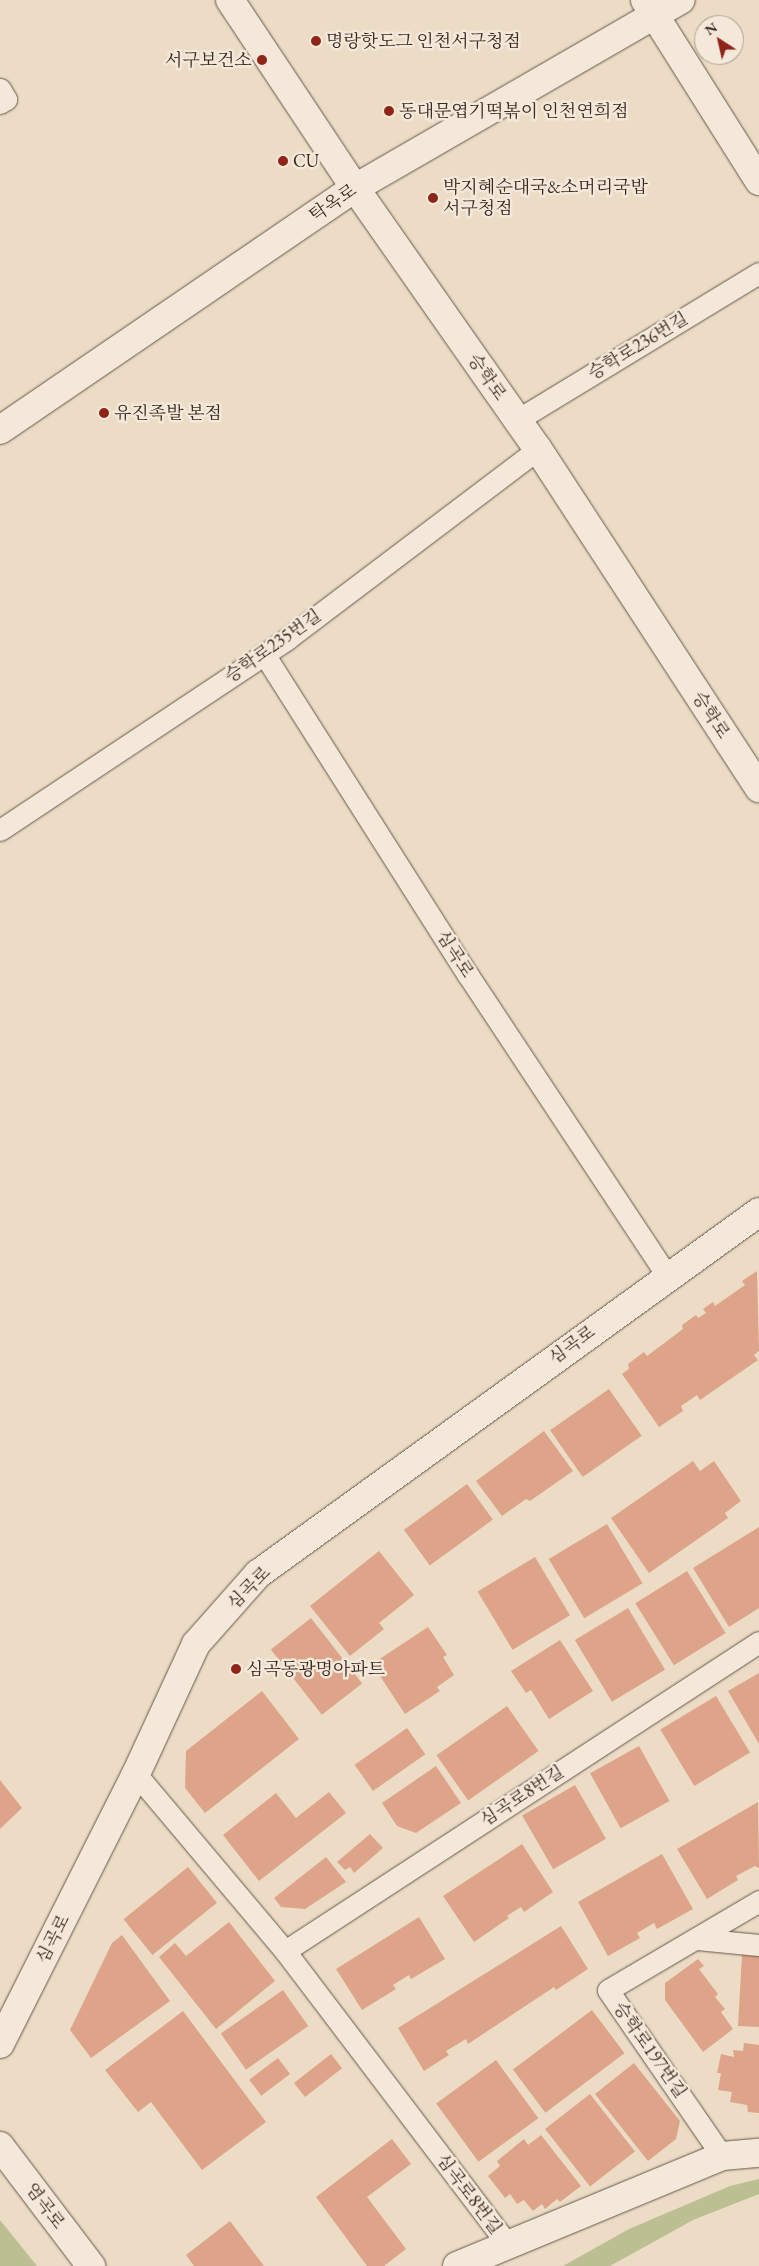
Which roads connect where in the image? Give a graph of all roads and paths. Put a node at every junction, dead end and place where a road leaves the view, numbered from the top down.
1 (230, 0) edge
2 (681, 0) edge
3 (649, 8) edge
4 (0, 89) edge
5 (0, 103) edge
6 (759, 181) edge
7 (355, 188) junction
8 (759, 272) edge
9 (517, 420) junction
10 (0, 430) edge
11 (538, 449) junction
12 (264, 654) junction
13 (749, 752) edge
14 (759, 788) edge
15 (0, 830) edge
16 (759, 1214) edge
17 (667, 1276) junction
18 (759, 1642) edge
19 (136, 1774) junction
20 (759, 1901) edge
21 (697, 1939) junction
22 (759, 1944) edge
23 (285, 1950) junction
24 (0, 2044) edge
25 (0, 2146) edge
26 (759, 2153) edge
27 (722, 2156) junction
28 (508, 2245) junction
29 (90, 2266) edge
30 (457, 2266) edge

1 - 7 street, 승학로
2 - 3 street, 탁옥로
3 - 6 street
3 - 7 street, 탁옥로
4 - 5 lane
7 - 9 street, 승학로
7 - 10 street, 탁옥로
8 - 9 lane, 승학로236번길
9 - 11 street, 승학로
11 - 12 lane, 승학로235번길
11 - 13 street, 승학로
12 - 15 lane, 승학로235번길
12 - 17 lane, 심곡로
13 - 14 street, 승학로
16 - 17 street, 심곡로
17 - 19 street, 심곡로
18 - 23 lane, 심곡로8번길
19 - 23 lane, 심곡로8번길
19 - 24 street, 심곡로
20 - 21 lane, 승학로197번길
21 - 22 lane
21 - 27 lane, 승학로197번길
23 - 28 lane, 심곡로8번길
25 - 29 street, 염곡로
26 - 27 street
27 - 28 street
28 - 30 street

